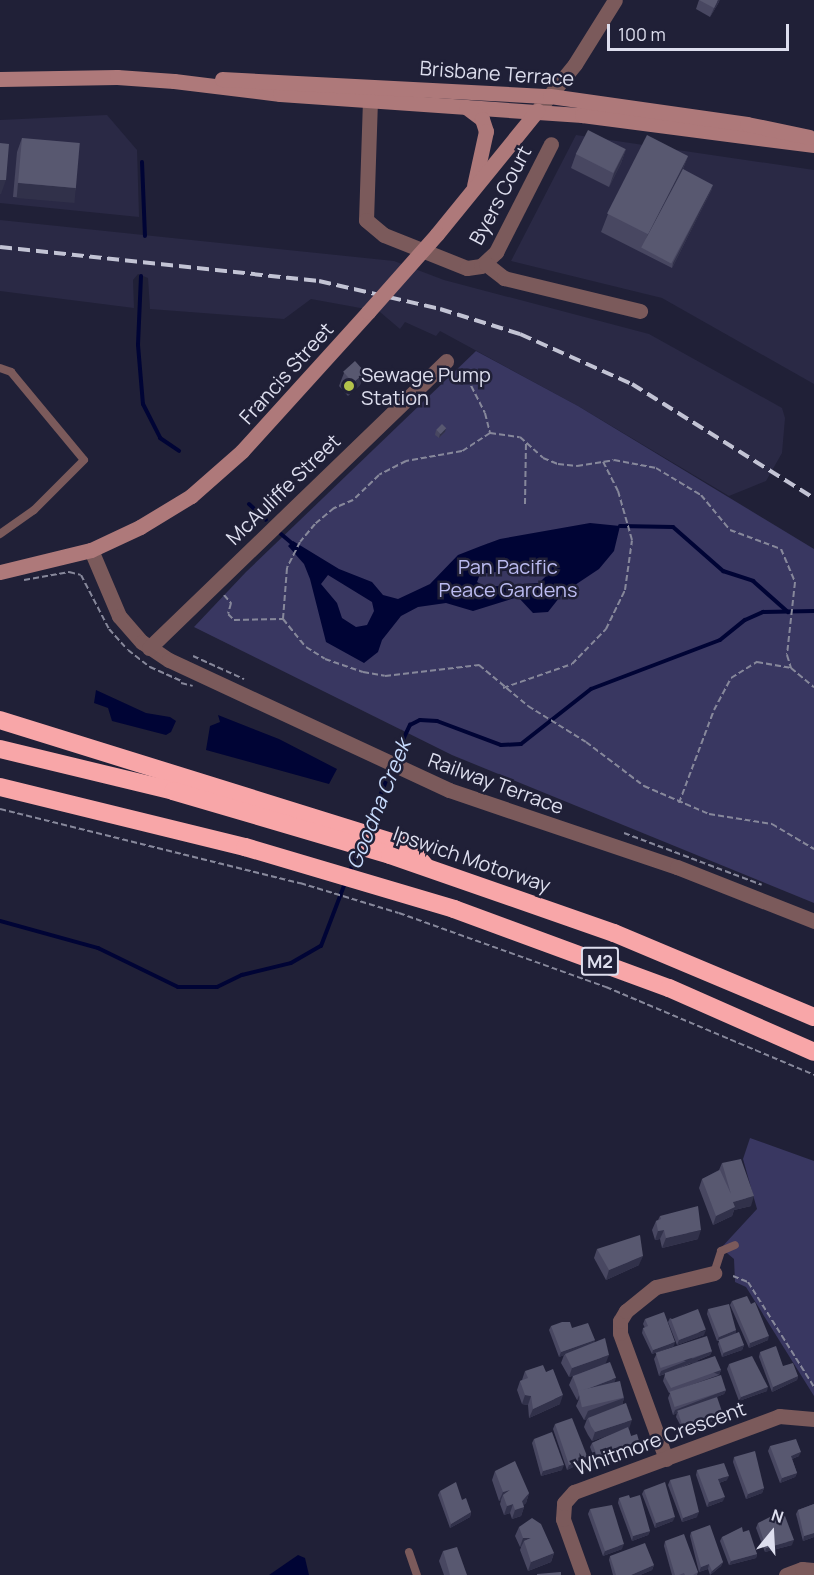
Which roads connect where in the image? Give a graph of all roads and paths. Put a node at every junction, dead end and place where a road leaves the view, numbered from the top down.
1 (615, 0) edge
2 (0, 79) edge
3 (174, 81) junction
4 (550, 96) junction
5 (370, 100) junction
6 (462, 105) junction
7 (537, 111) junction
8 (814, 139) edge
9 (551, 144) dead end
10 (814, 146) edge
11 (473, 192) junction
12 (486, 264) junction
13 (640, 311) dead end
14 (446, 361) dead end
15 (0, 368) edge
16 (463, 370) dead end
17 (490, 433) junction
18 (526, 443) junction
19 (603, 462) junction
20 (525, 504) dead end
21 (0, 534) edge
22 (91, 550) junction
23 (0, 572) edge
24 (204, 594) junction
25 (284, 619) junction
26 (149, 648) junction
27 (791, 668) junction
28 (814, 687) edge
29 (503, 688) junction
30 (0, 720) edge
31 (0, 749) edge
32 (0, 787) edge
33 (679, 803) junction
34 (0, 809) edge
35 (324, 827) junction
36 (814, 849) edge
37 (814, 921) edge
38 (814, 1017) edge
39 (814, 1052) edge
40 (814, 1076) edge
41 (735, 1245) dead end
42 (714, 1273) joint
43 (733, 1276) dead end
44 (814, 1387) edge
45 (814, 1419) edge
46 (666, 1459) junction
47 (409, 1552) dead end
48 (814, 1570) edge
49 (417, 1575) edge
50 (583, 1575) edge
51 (786, 1575) edge

1 - 4 street
2 - 3 main road, Brisbane Terrace
3 - 4 main road, Brisbane Terrace
3 - 5 main road, Brisbane Terrace
4 - 7 street
4 - 8 main road, Brisbane Terrace
5 - 6 main road, Brisbane Terrace
5 - 12 street, Byers Court
6 - 7 main road, Brisbane Terrace
6 - 11 main road
7 - 10 main road, Brisbane Terrace
7 - 11 main road, Francis Street
9 - 12 street, Byers Court
11 - 22 main road, Francis Street, bridge
12 - 13 street
14 - 24 street, McAuliffe Street
15 - 21 lane
16 - 17 path
17 - 18 path
17 - 25 path
18 - 19 path
18 - 20 path
19 - 27 path
19 - 29 path
22 - 23 main road, Francis Street
22 - 26 street, Railway Terrace
24 - 25 path
24 - 26 street, McAuliffe Street
25 - 29 path
26 - 37 street, Railway Terrace
27 - 28 path
27 - 33 path
29 - 33 path
30 - 35 highway
31 - 35 highway, Ipswich Motorway / M2
32 - 39 highway, M2
33 - 36 path
34 - 40 path
35 - 38 highway, Ipswich Motorway / M2
41 - 42 lane
42 - 46 street
43 - 44 path
45 - 46 street, Whitmore Crescent
46 - 50 street, Whitmore Crescent
47 - 49 lane
48 - 51 street

